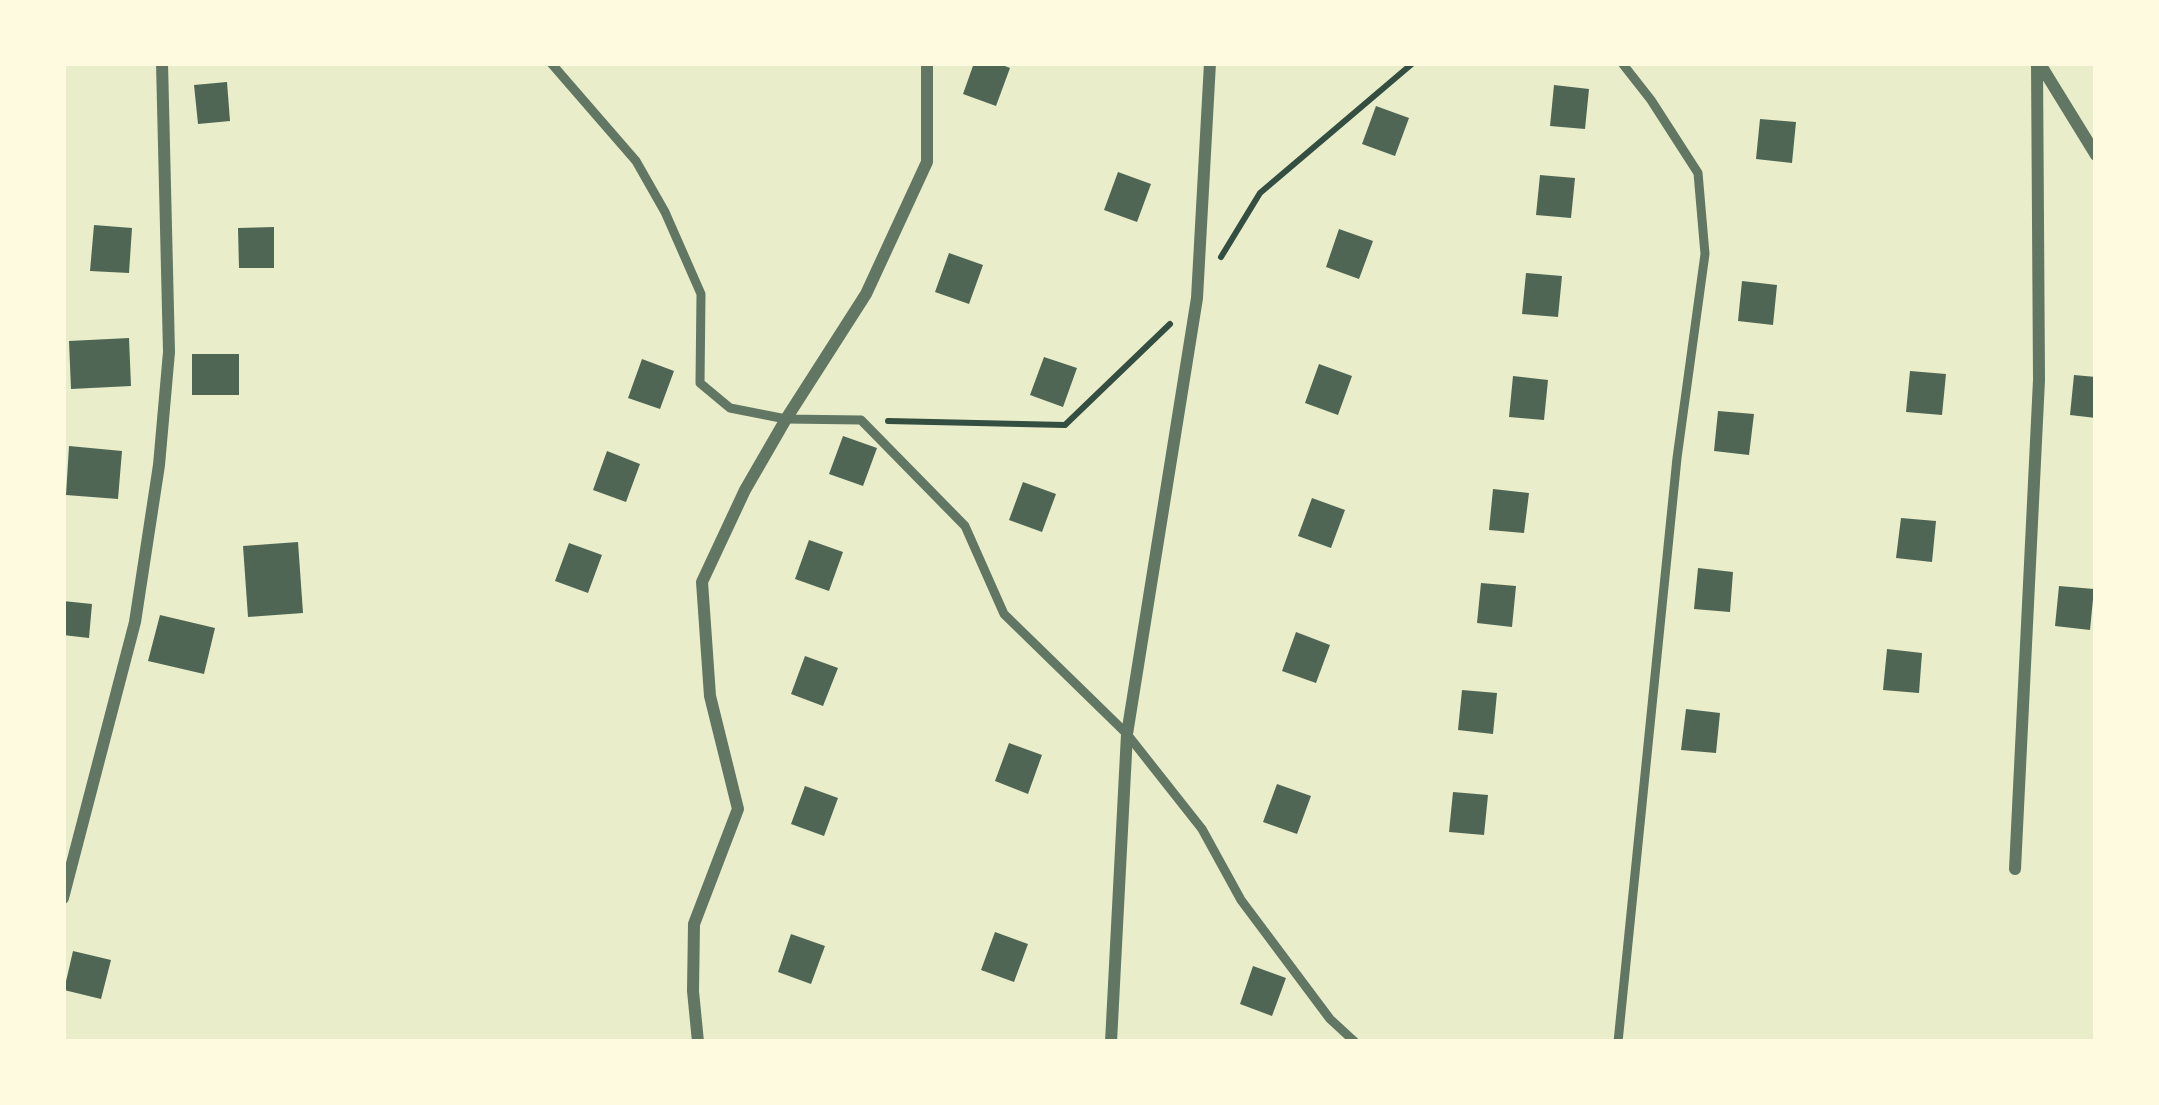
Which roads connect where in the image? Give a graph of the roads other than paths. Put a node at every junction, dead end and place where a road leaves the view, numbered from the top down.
1 (163, 63) edge
2 (551, 63) edge
3 (927, 63) edge
4 (1210, 63) edge
5 (1622, 63) edge
6 (2038, 63) edge
7 (2096, 155) edge
8 (786, 419) junction
9 (1126, 734) junction
10 (2015, 868) dead end
11 (63, 898) edge
12 (698, 1042) edge
13 (1111, 1042) edge
14 (1355, 1042) edge
15 (1618, 1042) edge

1 - 11 street
2 - 8 lane
3 - 8 street
4 - 9 street
5 - 15 lane
6 - 7 street
6 - 10 street
8 - 9 lane
8 - 12 street
9 - 13 street
9 - 14 lane

